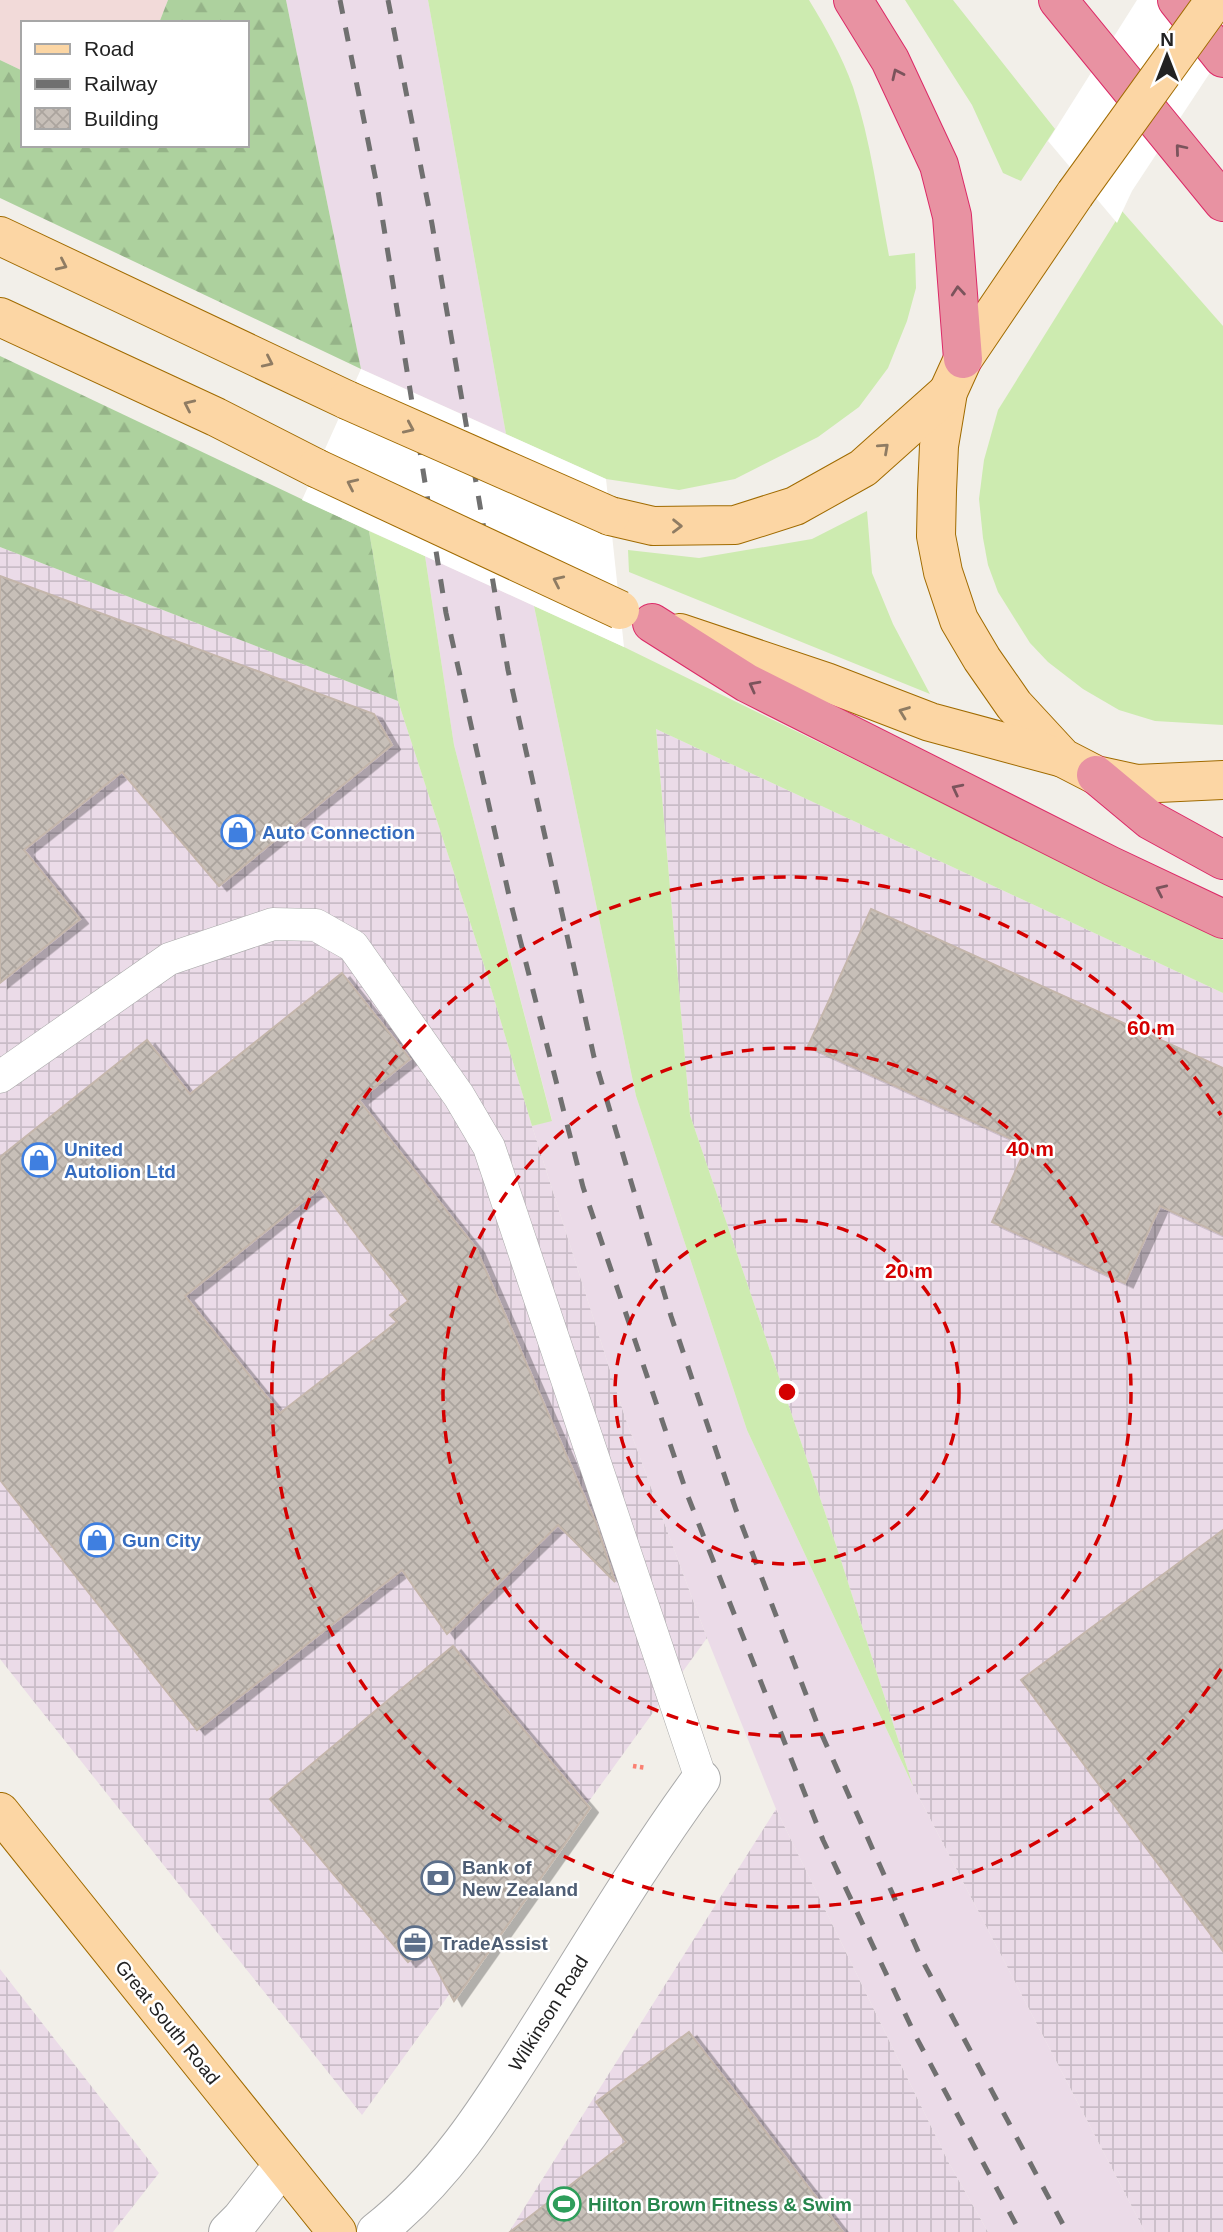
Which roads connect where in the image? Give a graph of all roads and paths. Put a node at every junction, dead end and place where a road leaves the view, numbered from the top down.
1 (853, 0) edge
2 (1058, 0) edge
3 (1177, 0) edge
4 (1215, 0) edge
5 (1223, 58) edge
6 (1223, 202) edge
7 (0, 236) edge
8 (0, 317) edge
9 (956, 376) junction
10 (636, 616) junction
11 (1080, 766) junction
12 (1223, 780) edge
13 (1223, 860) edge
14 (1223, 919) edge
15 (0, 1077) edge
16 (701, 1779) joint
17 (0, 1812) edge
18 (283, 2165) junction
19 (228, 2232) edge
20 (337, 2232) edge
21 (376, 2232) edge

9 -> 1 highway
6 -> 2 highway
3 - 5 highway
4 - 9 main road, bridge
7 -> 9 main road, bridge
10 -> 8 main road, bridge
9 - 11 main road
11 -> 10 main road
14 -> 10 highway
11 - 12 main road
11 - 13 highway
15 - 16 lane
16 - 21 street, Wilkinson Road
17 - 18 main road, Great South Road
18 - 19 street
18 - 20 main road, Great South Road

